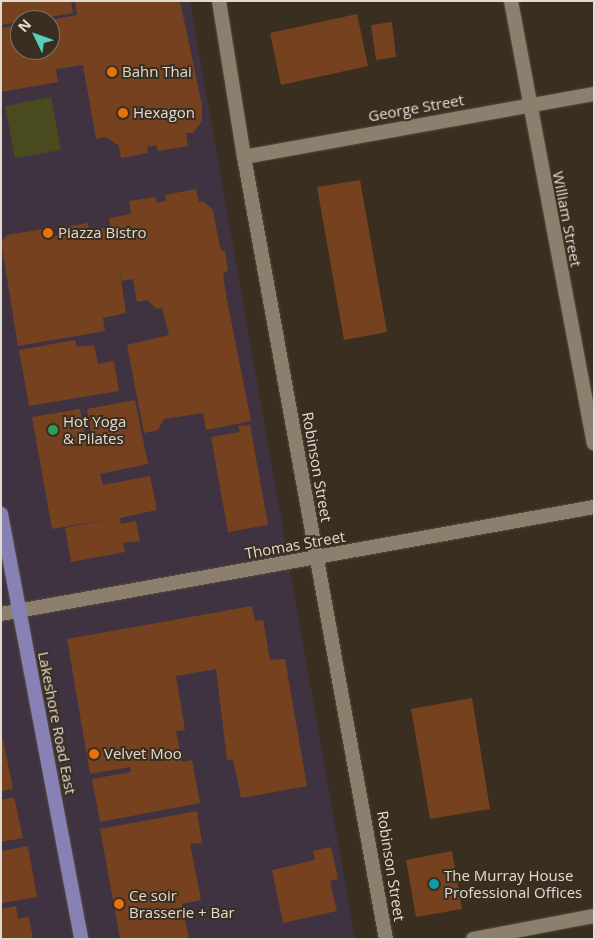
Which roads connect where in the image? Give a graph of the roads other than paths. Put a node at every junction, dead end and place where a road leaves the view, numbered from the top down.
1 (219, 1) edge
2 (511, 1) edge
3 (594, 94) edge
4 (528, 104) junction
5 (244, 157) junction
6 (594, 443) edge
7 (594, 507) edge
8 (1, 514) edge
9 (317, 557) junction
10 (19, 611) junction
11 (1, 614) edge
12 (594, 916) edge
13 (81, 939) edge
14 (386, 939) edge
15 (473, 939) edge

1 - 5 street, Robinson Street
2 - 4 street, William Street
3 - 4 street, George Street
4 - 5 street, George Street
4 - 6 street, William Street
5 - 9 street, Robinson Street
7 - 9 street, Thomas Street
8 - 10 main road, Lakeshore Road East
9 - 10 street, Thomas Street
9 - 14 street, Robinson Street
10 - 11 street, Thomas Street
10 - 13 main road, Lakeshore Road East
12 - 15 street

